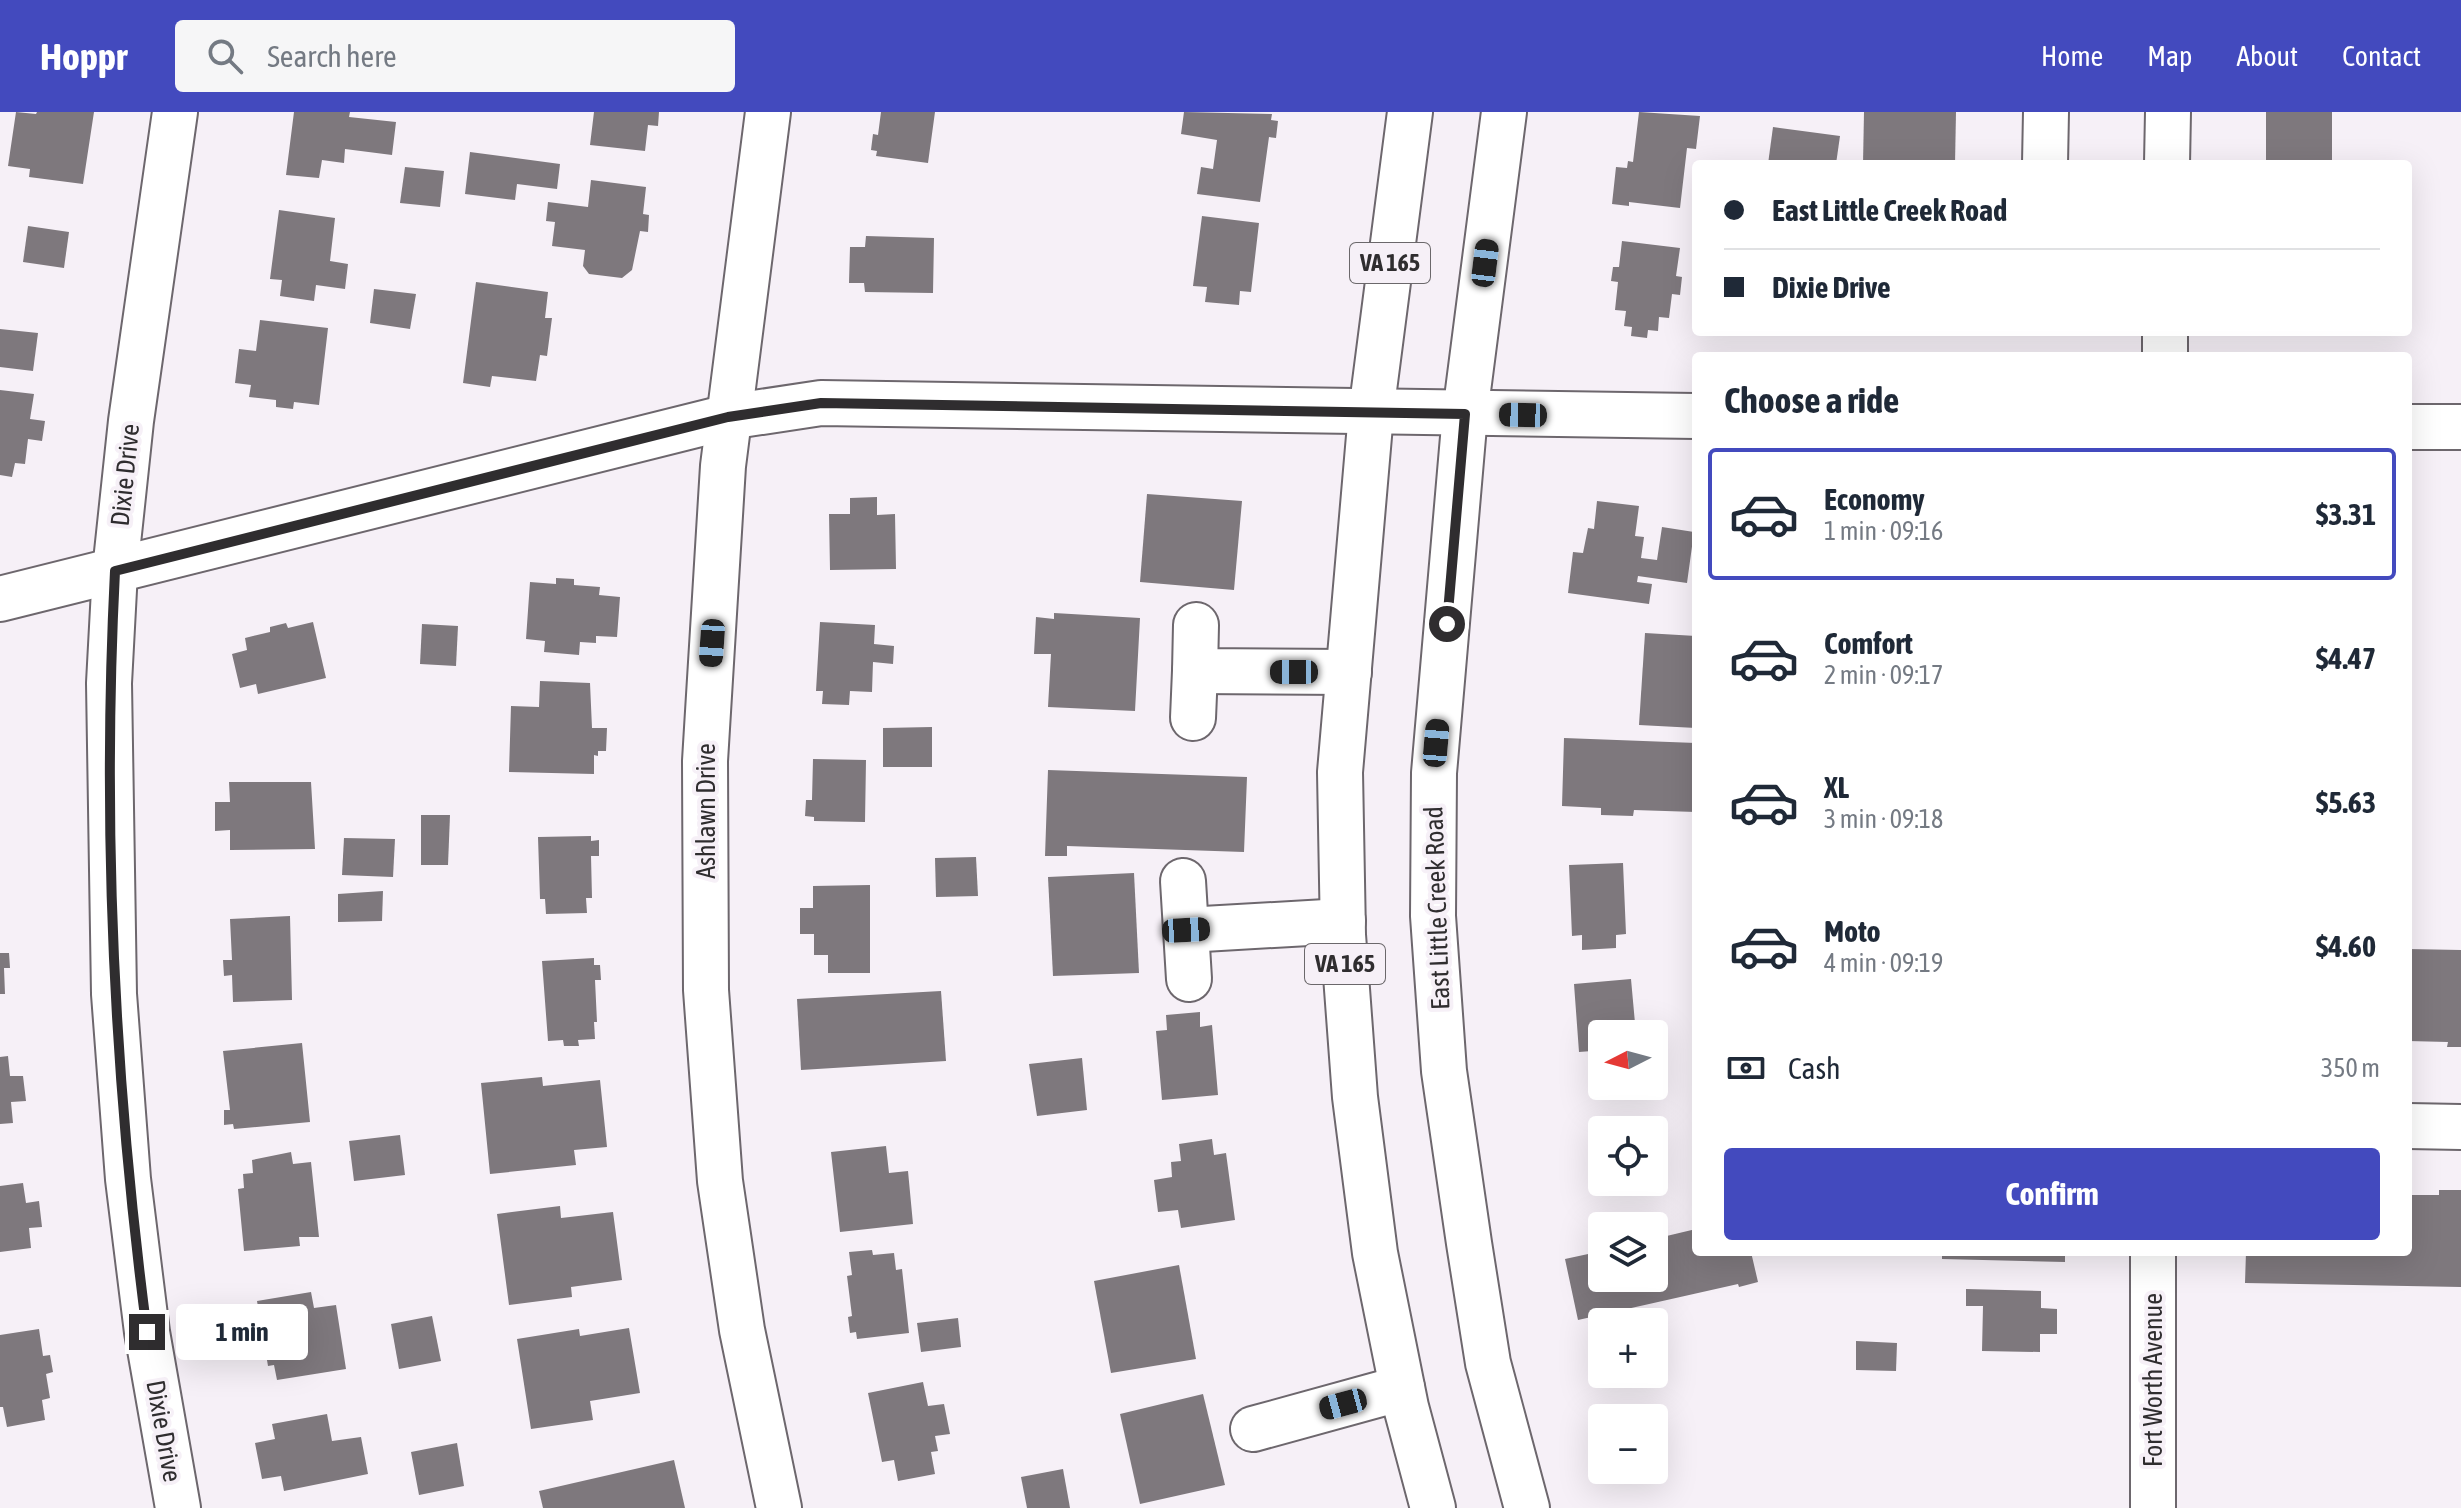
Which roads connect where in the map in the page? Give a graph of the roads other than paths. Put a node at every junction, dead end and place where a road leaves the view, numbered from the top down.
1 (175, 112) edge
2 (768, 112) edge
3 (1410, 112) edge
4 (1504, 112) edge
5 (2046, 112) edge
6 (2168, 112) edge
7 (2045, 160) edge
8 (2167, 160) edge
9 (1371, 413) junction
10 (1465, 414) junction
11 (1692, 416) edge
12 (728, 417) junction
13 (2412, 427) edge
14 (2461, 427) edge
15 (115, 571) junction
16 (0, 599) edge
17 (1196, 625) dead end
18 (1195, 671) junction
19 (1349, 672) junction
20 (1193, 718) dead end
21 (1183, 881) dead end
22 (1343, 921) junction
23 (1186, 930) junction
24 (1189, 979) dead end
25 (2412, 1126) edge
26 (2461, 1127) edge
27 (2153, 1256) edge
28 (1402, 1388) junction
29 (1253, 1429) dead end
30 (178, 1508) edge
31 (779, 1508) edge
32 (1433, 1508) edge
33 (1527, 1508) edge
34 (2153, 1508) edge

1 - 15 street, Dixie Drive
2 - 12 street, Ashlawn Drive
3 - 9 street, VA 165
4 - 10 street, East Little Creek Road
5 - 7 street
6 - 8 street
9 - 10 street
9 - 12 street
9 - 19 street, VA 165
10 - 11 street
10 - 33 street, East Little Creek Road
12 - 15 street
12 - 31 street, Ashlawn Drive
13 - 14 street
15 - 16 street
15 - 30 street, Dixie Drive
17 - 18 street
18 - 19 street
18 - 20 street
19 - 22 street, VA 165
21 - 23 street
22 - 23 street
22 - 28 street, VA 165
23 - 24 street
25 - 26 street
27 - 34 street, Fort Worth Avenue
28 - 29 street
28 - 32 street, VA 165

